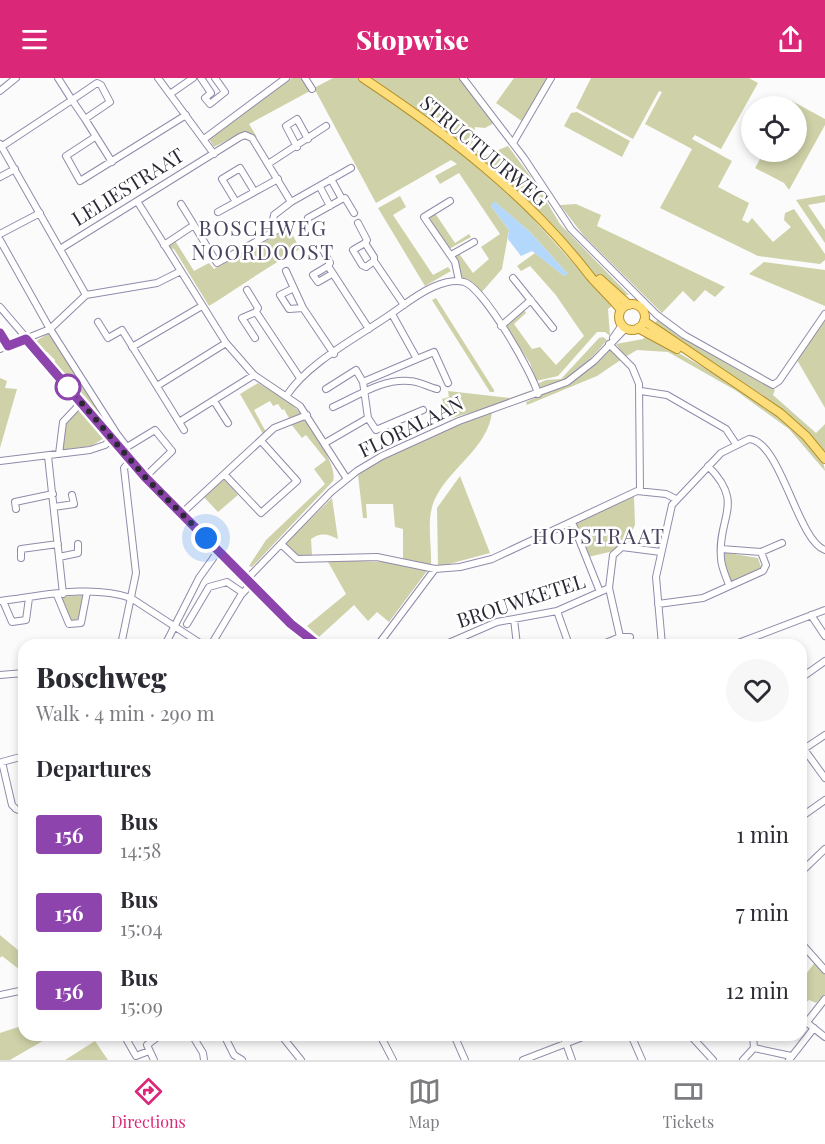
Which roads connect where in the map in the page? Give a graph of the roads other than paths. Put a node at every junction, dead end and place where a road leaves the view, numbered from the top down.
1 (16, 78) edge
2 (58, 78) edge
3 (159, 78) edge
4 (193, 78) edge
5 (201, 78) edge
6 (215, 78) edge
7 (286, 78) edge
8 (305, 78) edge
9 (363, 78) edge
10 (464, 78) edge
11 (551, 78) edge
12 (312, 89) dead end
13 (0, 91) edge
14 (170, 94) junction
15 (72, 100) junction
16 (186, 115) junction
17 (85, 119) junction
18 (326, 126) dead end
19 (95, 137) junction
20 (204, 139) junction
21 (308, 139) junction
22 (513, 143) junction
23 (1, 146) edge
24 (297, 147) junction
25 (214, 154) junction
26 (112, 162) junction
27 (268, 164) junction
28 (351, 168) dead end
29 (15, 169) junction
30 (0, 177) edge
31 (331, 178) junction
32 (278, 179) junction
33 (320, 187) junction
34 (255, 191) junction
35 (342, 199) junction
36 (137, 201) junction
37 (450, 201) dead end
38 (236, 202) junction
39 (291, 202) junction
40 (181, 204) dead end
41 (330, 206) junction
42 (218, 212) dead end
43 (40, 213) junction
44 (354, 213) dead end
45 (308, 218) dead end
46 (358, 223) dead end
47 (194, 225) junction
48 (552, 232) junction
49 (0, 234) edge
50 (0, 240) edge
51 (474, 242) dead end
52 (365, 243) junction
53 (164, 245) junction
54 (322, 248) dead end
55 (60, 249) junction
56 (451, 255) junction
57 (374, 261) junction
58 (328, 266) junction
59 (180, 271) junction
60 (286, 271) dead end
61 (332, 274) junction
62 (513, 278) dead end
63 (459, 281) junction
64 (292, 289) junction
65 (247, 290) dead end
66 (86, 295) junction
67 (531, 300) junction
68 (404, 304) junction
69 (202, 306) junction
70 (0, 307) edge
71 (303, 308) junction
72 (623, 310) junction
73 (256, 312) junction
74 (392, 314) junction
75 (825, 314) edge
76 (98, 322) dead end
77 (642, 322) junction
78 (501, 326) junction
79 (624, 326) junction
80 (553, 328) dead end
81 (50, 329) junction
82 (369, 329) junction
83 (0, 333) edge
84 (255, 338) dead end
85 (26, 339) junction
86 (226, 343) junction
87 (610, 343) junction
88 (8, 346) junction
89 (132, 347) junction
90 (0, 349) edge
91 (334, 354) junction
92 (692, 355) junction
93 (417, 359) junction
94 (254, 375) junction
95 (300, 378) junction
96 (363, 382) junction
97 (448, 383) dead end
98 (157, 386) junction
99 (326, 389) dead end
100 (437, 389) dead end
101 (365, 390) junction
102 (641, 391) junction
103 (538, 394) junction
104 (287, 395) junction
105 (214, 401) junction
106 (81, 403) junction
107 (333, 407) dead end
108 (423, 410) dead end
109 (307, 415) junction
110 (368, 417) junction
111 (179, 422) junction
112 (228, 423) dead end
113 (184, 430) dead end
114 (114, 436) junction
115 (262, 442) junction
116 (325, 443) junction
117 (736, 444) junction
118 (59, 454) junction
119 (48, 456) junction
120 (825, 459) edge
121 (0, 461) edge
122 (130, 461) junction
123 (708, 466) junction
124 (225, 475) junction
125 (145, 477) junction
126 (347, 479) junction
127 (640, 491) junction
128 (53, 494) junction
129 (72, 495) dead end
130 (676, 499) junction
131 (54, 507) junction
132 (16, 509) dead end
133 (181, 514) junction
134 (572, 522) junction
135 (782, 543) dead end
136 (57, 544) junction
137 (78, 544) dead end
138 (281, 544) junction
139 (721, 549) junction
140 (219, 550) junction
141 (825, 550) edge
142 (661, 552) junction
143 (761, 552) junction
144 (59, 557) junction
145 (21, 558) dead end
146 (435, 569) junction
147 (250, 581) junction
148 (729, 585) junction
149 (609, 588) junction
150 (87, 592) junction
151 (600, 592) junction
152 (243, 593) junction
153 (60, 595) junction
154 (29, 598) junction
155 (131, 598) junction
156 (2, 601) edge
157 (658, 604) junction
158 (825, 610) edge
159 (557, 611) junction
160 (811, 615) junction
161 (514, 619) junction
162 (188, 624) dead end
163 (175, 627) junction
164 (825, 636) edge
165 (620, 637) junction
166 (630, 637) dead end
167 (122, 639) edge
168 (168, 639) edge
169 (194, 639) edge
170 (215, 639) edge
171 (310, 639) edge
172 (382, 639) edge
173 (464, 639) edge
174 (516, 639) edge
175 (567, 639) edge
176 (615, 639) edge
177 (661, 639) edge
178 (749, 639) edge
179 (825, 661) edge
180 (18, 674) edge
181 (807, 674) edge
182 (0, 675) edge
183 (825, 735) edge
184 (807, 745) edge
185 (807, 753) edge
186 (18, 758) edge
187 (825, 778) edge
188 (825, 800) edge
189 (18, 810) edge
190 (807, 813) edge
191 (824, 851) edge
192 (807, 867) edge
193 (807, 950) edge
194 (825, 970) edge
195 (18, 991) edge
196 (0, 995) edge
197 (825, 999) edge
198 (807, 1017) edge
199 (807, 1022) edge
200 (814, 1028) junction
201 (807, 1037) edge
202 (825, 1037) edge
203 (127, 1041) edge
204 (150, 1041) edge
205 (195, 1041) edge
206 (227, 1041) edge
207 (286, 1041) edge
208 (383, 1041) edge
209 (457, 1041) edge
210 (572, 1041) edge
211 (634, 1041) edge
212 (696, 1041) edge
213 (753, 1041) edge
214 (804, 1041) edge
215 (566, 1043) junction
216 (754, 1048) junction
217 (149, 1051) junction
218 (745, 1058) edge
219 (790, 1058) edge
220 (154, 1060) edge
221 (204, 1060) edge
222 (242, 1060) edge
223 (302, 1060) edge
224 (393, 1060) edge
225 (465, 1060) edge
226 (523, 1060) edge
227 (572, 1060) edge
228 (642, 1060) edge
229 (713, 1060) edge
230 (753, 1060) edge

1 - 13 street
2 - 15 street
3 - 14 street
4 - 14 street
5 - 6 street
7 - 20 street
8 - 12 street
9 - 48 main road, STRUCTUURWEG
10 - 22 street
11 - 22 street
14 - 16 street
15 - 17 street
15 - 17 street
15 - 23 street
16 - 20 street
16 - 26 street
17 - 19 street
18 - 21 street
19 - 26 street
19 - 26 street
20 - 25 street
21 - 24 street
21 - 24 street
22 - 75 street
23 - 29 street
24 - 27 street
25 - 27 street, LELIESTRAAT
25 - 36 street, LELIESTRAAT
27 - 32 street
28 - 31 street
29 - 30 street
29 - 43 street
31 - 33 street
31 - 35 street
32 - 34 street
32 - 39 street
33 - 39 street
33 - 41 street
34 - 38 street
34 - 38 street
35 - 41 street
35 - 44 street
36 - 53 street
36 - 55 street, LELIESTRAAT
37 - 56 street
38 - 42 street
39 - 47 street
40 - 47 street
41 - 45 street
43 - 49 street
43 - 55 street
46 - 52 street
47 - 53 street
48 - 72 main road, STRUCTUURWEG
48 - 72 main road, STRUCTUURWEG
50 - 81 street
51 - 56 street
52 - 57 street
52 - 57 street
53 - 59 street
54 - 58 street
55 - 66 street
56 - 63 street
57 - 68 street
58 - 61 street
58 - 61 street
59 - 66 street
59 - 69 street
60 - 64 street
61 - 82 street
62 - 67 street
63 - 68 street
63 - 78 street
64 - 71 street
64 - 71 street
65 - 73 street
66 - 81 street
67 - 78 street
67 - 80 street
68 - 74 street
69 - 86 street
69 - 89 street
70 - 85 street
71 - 91 street
72 - 77 main road
72 - 79 main road
73 - 84 street
73 - 95 street
74 - 82 street
74 - 93 street
76 - 89 street
77 - 79 main road
77 - 92 main road
77 - 92 main road
78 - 103 street
79 - 87 street, FLORALAAN
81 - 85 street
81 - 114 street
82 - 91 street
83 - 88 street
85 - 88 street
85 - 106 street
86 - 94 street
86 - 98 street
87 - 102 street
87 - 103 street, FLORALAAN
88 - 90 street
89 - 98 street
91 - 95 street
92 - 120 main road
93 - 96 street
93 - 97 street
94 - 104 street
94 - 105 street
95 - 104 street
96 - 99 street
96 - 101 street
98 - 111 street
100 - 101 street
101 - 107 street
101 - 110 street
102 - 117 street
102 - 127 street
103 - 126 street, FLORALAAN
104 - 109 street
105 - 111 street
105 - 112 street
106 - 114 street
106 - 118 street
108 - 110 street
109 - 115 street
109 - 116 street
110 - 116 street
111 - 113 street
114 - 118 street
114 - 122 street
114 - 125 street
115 - 124 street
115 - 124 street
116 - 126 street
117 - 123 street
117 - 141 street
118 - 119 street
119 - 121 street
119 - 128 street
122 - 125 street
122 - 155 street
123 - 130 street
123 - 139 street
124 - 133 street
125 - 133 street
126 - 138 street, FLORALAAN
127 - 130 street
127 - 134 street
128 - 131 street
128 - 132 street
129 - 131 street
130 - 142 street
131 - 136 street
133 - 140 street
134 - 146 street
134 - 151 street
135 - 143 street
136 - 144 street
136 - 145 street
137 - 144 street
138 - 146 street
138 - 147 street, FLORALAAN
139 - 143 street
139 - 148 street
140 - 147 street
140 - 163 street
142 - 149 street
142 - 157 street
143 - 148 street
144 - 153 street
146 - 172 street
147 - 152 street, FLORALAAN
147 - 171 street
148 - 157 street
149 - 151 street, BROUWKETEL
149 - 165 street
150 - 153 street
150 - 153 street
150 - 155 street
151 - 159 street, BROUWKETEL
152 - 162 street
152 - 170 street, FLORALAAN
153 - 154 street
154 - 156 street
154 - 156 street
155 - 163 street
155 - 167 street
157 - 177 street
158 - 160 street
159 - 161 street, BROUWKETEL
159 - 175 street
160 - 164 street
160 - 178 street
161 - 173 street, BROUWKETEL
161 - 174 street
163 - 168 street
163 - 169 street
165 - 166 street
165 - 176 street
179 - 181 street
180 - 182 street
183 - 184 street
185 - 187 street
186 - 189 street
188 - 190 street
191 - 192 street
193 - 194 street
195 - 196 street
197 - 198 street
199 - 200 street
200 - 201 street
200 - 202 street
203 - 217 street
204 - 217 street
205 - 221 street
206 - 222 street
207 - 223 street
208 - 224 street
209 - 225 street
210 - 215 street
211 - 228 street
212 - 229 street
213 - 216 street
214 - 219 street
215 - 226 street
215 - 227 street
216 - 218 street
216 - 219 street
217 - 220 street
218 - 230 street

